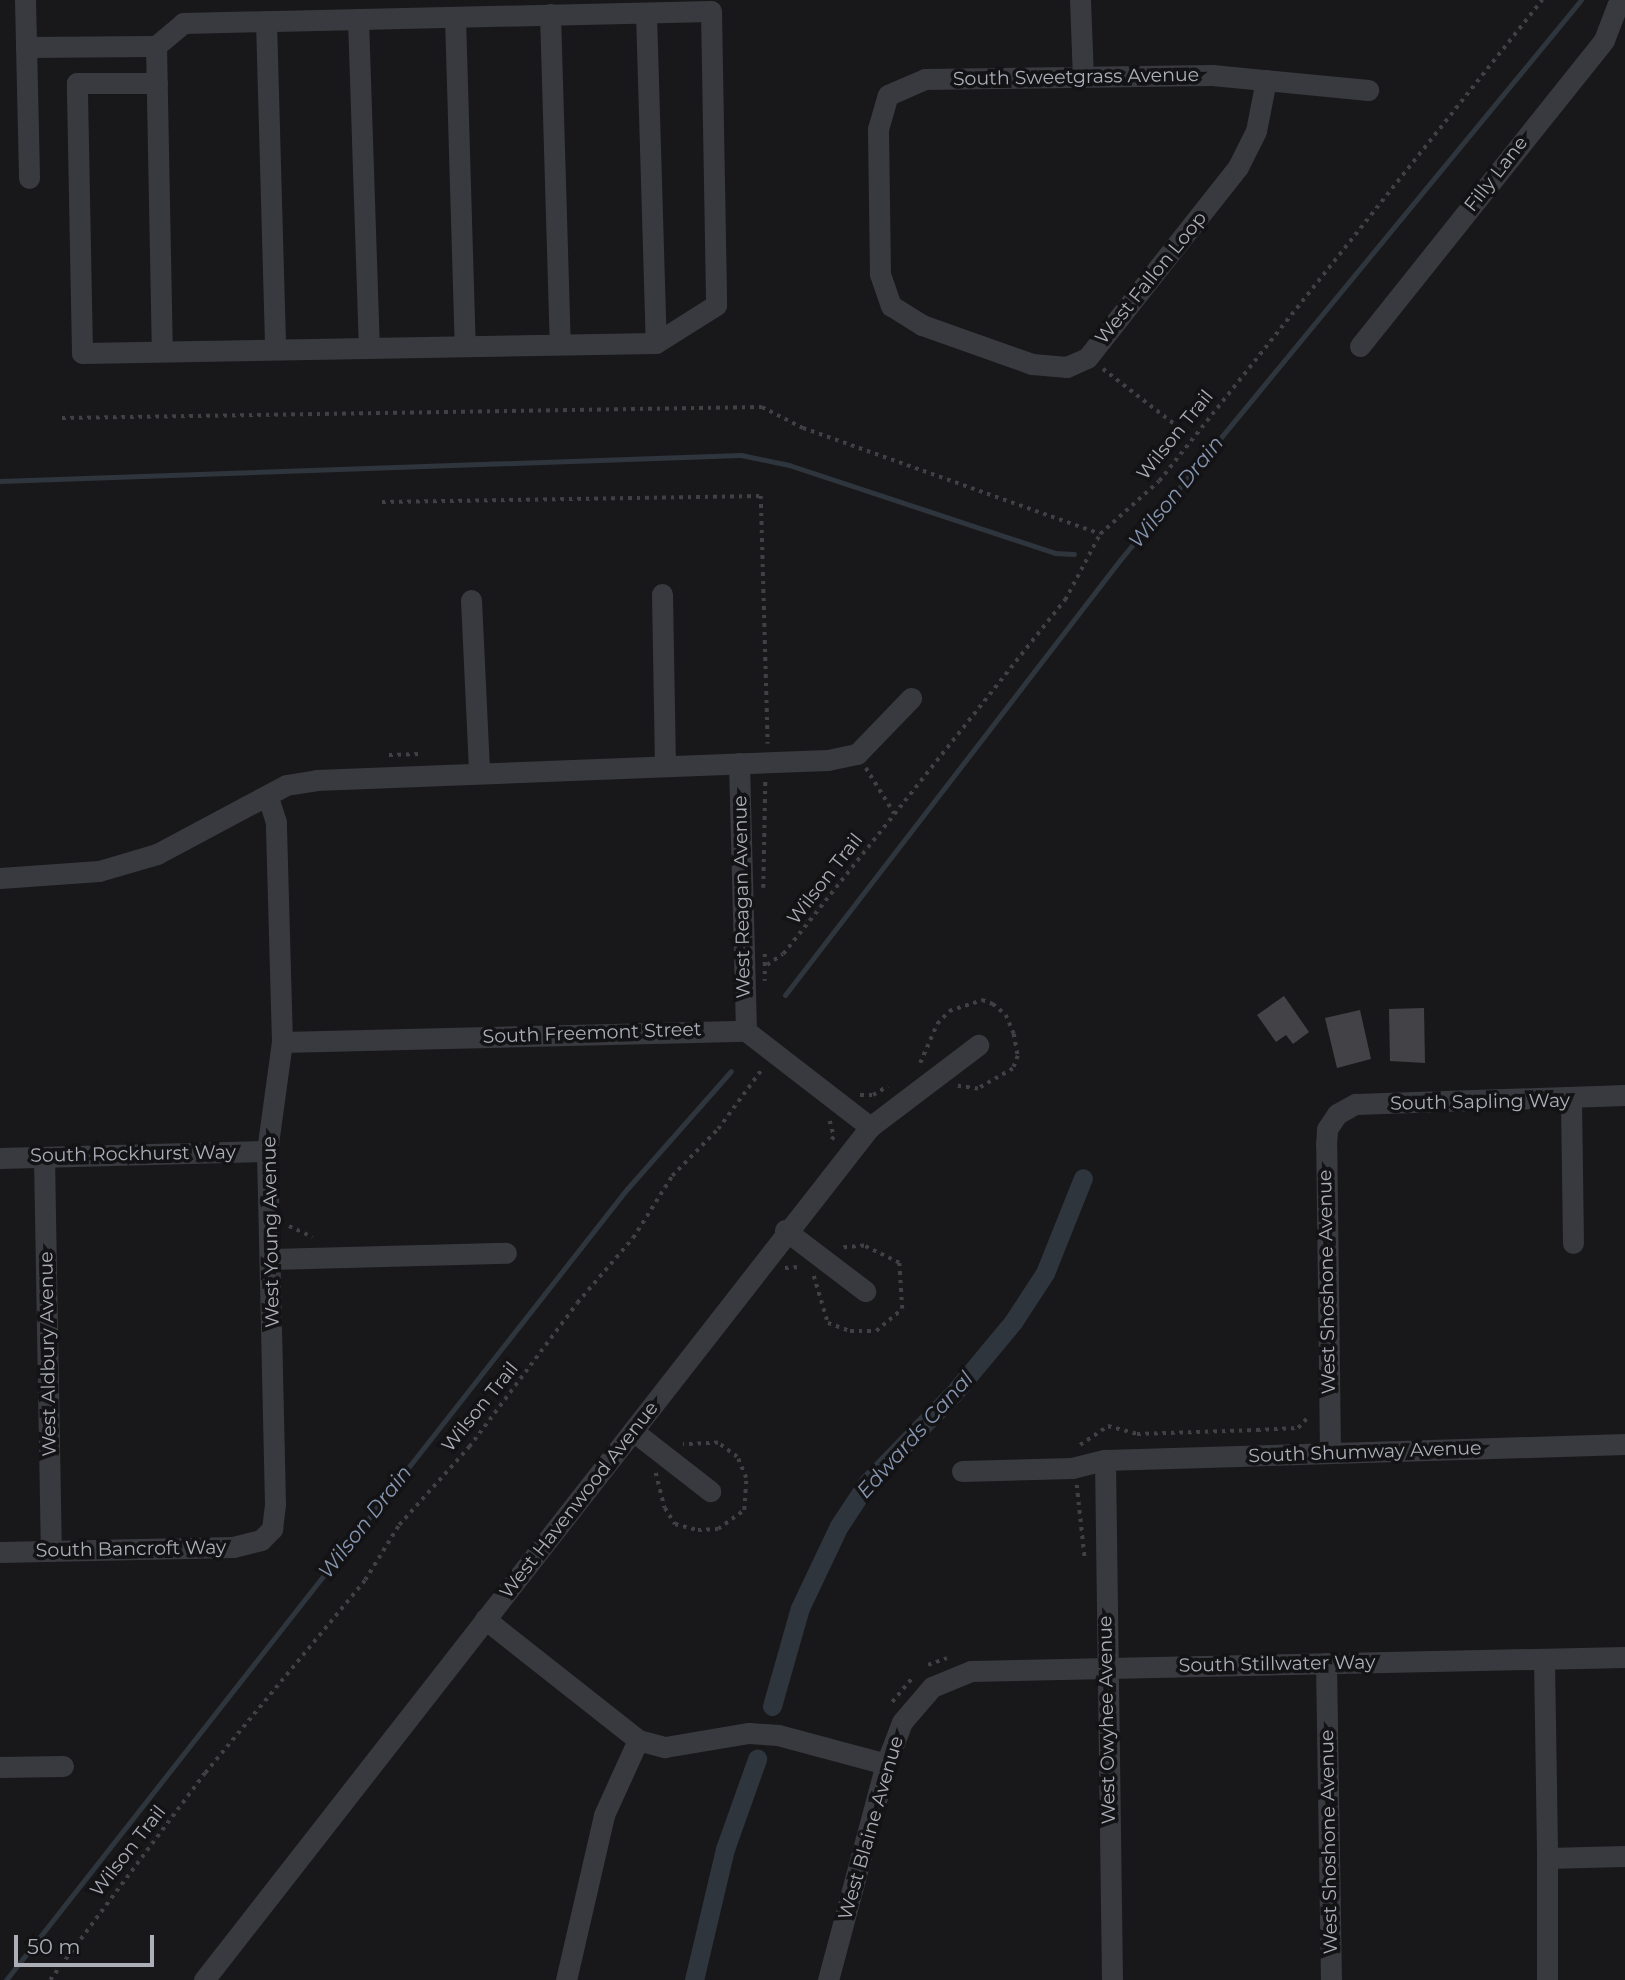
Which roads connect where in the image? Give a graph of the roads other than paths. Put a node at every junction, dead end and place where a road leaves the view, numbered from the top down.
1 (26, 0) edge
2 (1080, 0) edge
3 (1625, 0) edge
4 (711, 6) edge
5 (646, 13) junction
6 (550, 14) junction
7 (455, 16) junction
8 (358, 19) junction
9 (266, 21) junction
10 (156, 46) junction
11 (26, 47) junction
12 (1083, 77) junction
13 (1266, 80) junction
14 (157, 83) junction
15 (1368, 90) dead end
16 (888, 94) joint
17 (29, 178) dead end
18 (656, 342) junction
19 (560, 344) junction
20 (465, 345) junction
21 (1360, 346) dead end
22 (369, 347) junction
23 (275, 349) junction
24 (162, 351) junction
25 (662, 594) dead end
26 (471, 600) dead end
27 (911, 698) dead end
28 (739, 763) junction
29 (665, 766) junction
30 (479, 770) junction
31 (267, 795) junction
32 (0, 878) edge
33 (746, 1031) junction
34 (282, 1042) junction
35 (978, 1045) dead end
36 (1625, 1095) edge
37 (1571, 1100) junction
38 (1337, 1114) joint
39 (870, 1127) junction
40 (267, 1151) junction
41 (44, 1157) junction
42 (0, 1158) edge
43 (785, 1230) junction
44 (1573, 1243) dead end
45 (506, 1253) dead end
46 (271, 1259) junction
47 (865, 1291) dead end
48 (633, 1431) junction
49 (1625, 1444) edge
50 (1330, 1453) junction
51 (1105, 1460) junction
52 (962, 1471) dead end
53 (710, 1491) dead end
54 (261, 1540) joint
55 (51, 1550) junction
56 (0, 1552) edge
57 (485, 1619) junction
58 (1625, 1657) edge
59 (1544, 1659) junction
60 (1326, 1663) junction
61 (1106, 1667) junction
62 (932, 1687) joint
63 (638, 1740) junction
64 (886, 1764) junction
65 (63, 1766) dead end
66 (0, 1767) edge
67 (1625, 1856) edge
68 (1547, 1858) junction
69 (204, 1980) edge
70 (566, 1980) edge
71 (828, 1980) edge
72 (1112, 1980) edge
73 (1331, 1980) edge
74 (1547, 1980) edge

1 - 11 street
2 - 12 street
3 - 21 street, Filly Lane
4 - 5 street
4 - 18 street
5 - 6 street
5 - 18 street
6 - 7 street
6 - 19 street
7 - 8 street
7 - 20 street
8 - 9 street
8 - 22 street
9 - 10 street
9 - 23 street
10 - 11 street
10 - 14 street
11 - 17 street
12 - 13 street, South Sweetgrass Avenue
12 - 16 street, South Sweetgrass Avenue
13 - 15 street, South Sweetgrass Avenue
13 - 16 street, West Fallon Loop
14 - 24 street
14 - 24 street
18 - 19 street
19 - 20 street
20 - 22 street
22 - 23 street
23 - 24 street
25 - 29 street
26 - 30 street
27 - 28 street
28 - 29 street
28 - 33 street, West Reagan Avenue
29 - 30 street
30 - 31 street
31 - 32 street
31 - 34 street, West Young Avenue
33 - 34 street, South Freemont Street
33 - 39 street
34 - 40 street, West Young Avenue
35 - 39 street, West Havenwood Avenue
36 - 37 street, South Sapling Way
37 - 38 street, South Sapling Way
37 - 44 street
38 - 50 street, West Shoshone Avenue
39 - 43 street, West Havenwood Avenue
40 - 41 street, South Rockhurst Way
40 - 46 street, West Young Avenue
41 - 42 street, South Rockhurst Way
41 - 55 street, West Aldbury Avenue
43 - 47 street
43 - 48 street, West Havenwood Avenue
45 - 46 street
46 - 54 street, West Young Avenue
48 - 53 street
48 - 57 street, West Havenwood Avenue
49 - 50 street, South Shumway Avenue
50 - 51 street, South Shumway Avenue
51 - 52 street, South Shumway Avenue
51 - 61 street, West Owyhee Avenue
54 - 55 street, South Bancroft Way
55 - 56 street, South Bancroft Way
57 - 63 street
57 - 69 street, West Havenwood Avenue
58 - 59 street, South Stillwater Way
59 - 60 street, South Stillwater Way
59 - 68 street
60 - 61 street, South Stillwater Way
60 - 73 street, West Shoshone Avenue
61 - 62 street, South Stillwater Way
61 - 72 street, West Owyhee Avenue
62 - 64 street, West Blaine Avenue
63 - 64 street
63 - 70 street
64 - 71 street, West Blaine Avenue
65 - 66 street
67 - 68 street
68 - 74 street

